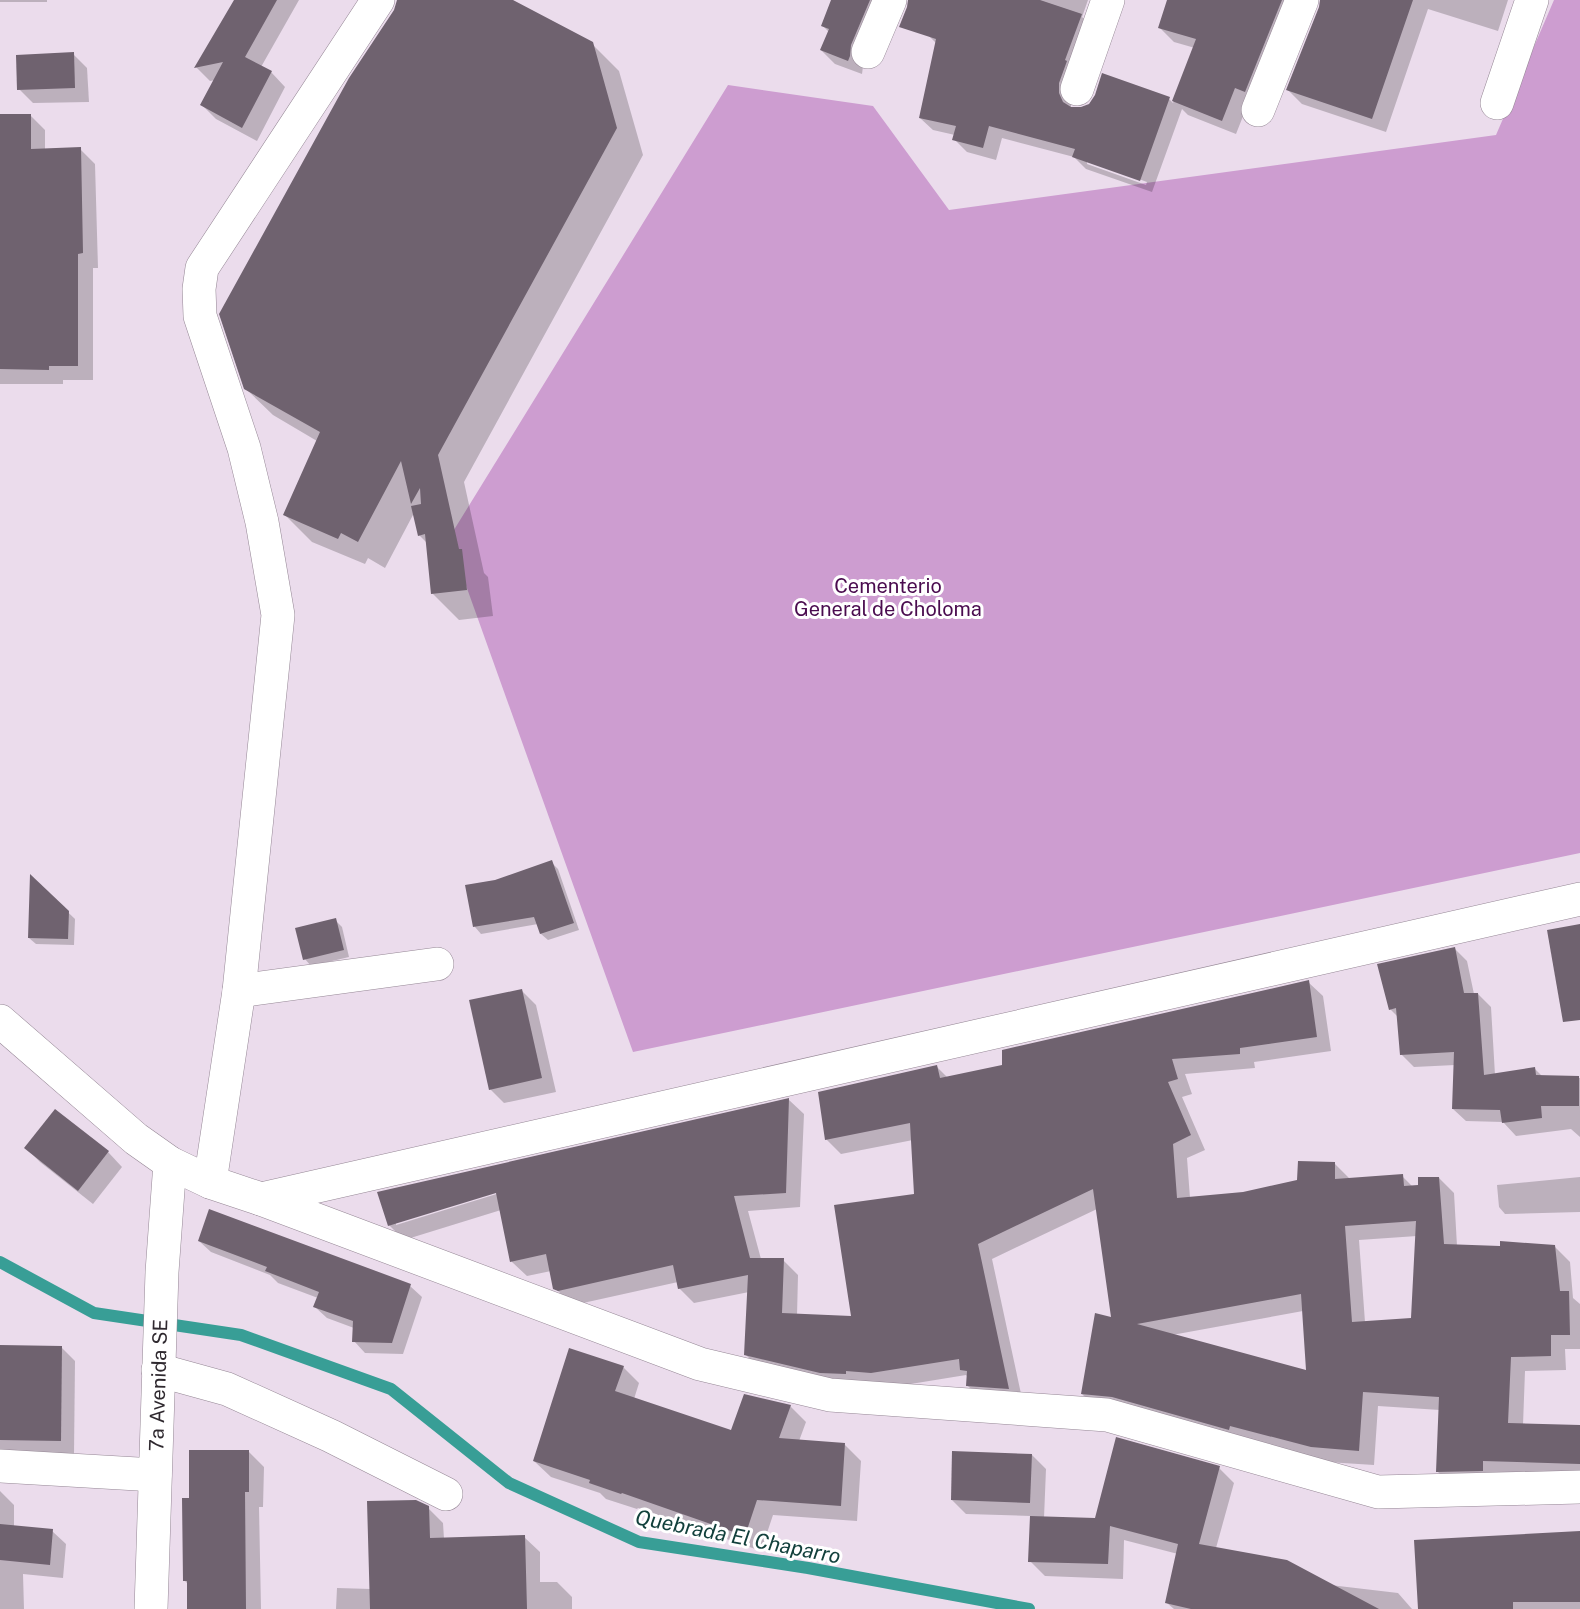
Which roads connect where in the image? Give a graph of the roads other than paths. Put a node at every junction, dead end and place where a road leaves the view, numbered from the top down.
1 (378, 0) edge
2 (890, 0) edge
3 (1108, 0) edge
4 (1302, 0) edge
5 (1532, 0) edge
6 (868, 52) dead end
7 (1077, 90) dead end
8 (1497, 103) dead end
9 (1258, 110) dead end
10 (1580, 899) edge
11 (437, 964) dead end
12 (239, 991) junction
13 (0, 1022) edge
14 (170, 1163) junction
15 (210, 1182) junction
16 (261, 1199) junction
17 (159, 1360) junction
18 (0, 1466) edge
19 (155, 1475) junction
20 (1580, 1487) edge
21 (446, 1494) dead end
22 (151, 1609) edge

1 - 12 street
2 - 6 street
3 - 7 street
4 - 9 street
5 - 8 street
10 - 16 street
11 - 12 street
12 - 15 street
13 - 14 street
14 - 15 street
14 - 17 street, 7a Avenida SE
15 - 16 street
16 - 20 street
17 - 19 street, 7a Avenida SE
17 - 21 street
18 - 19 street
19 - 22 street, 7a Avenida SE

